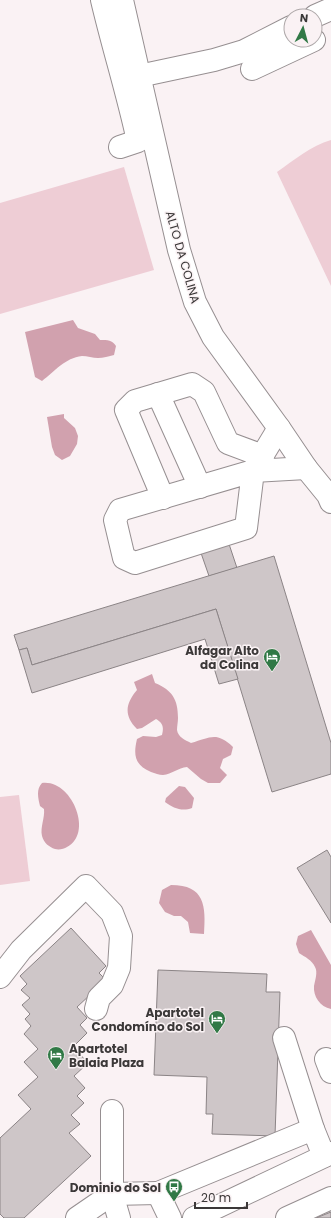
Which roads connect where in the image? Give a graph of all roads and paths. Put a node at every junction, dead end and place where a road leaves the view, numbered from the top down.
1 (102, 0) edge
2 (122, 0) edge
3 (283, 31) edge
4 (298, 48) edge
5 (252, 69) dead end
6 (139, 76) junction
7 (120, 147) dead end
8 (158, 394) junction
9 (279, 428) junction
10 (258, 463) junction
11 (306, 468) junction
12 (200, 487) junction
13 (163, 498) junction
14 (331, 502) edge
15 (0, 977) edge
16 (96, 1009) dead end
17 (284, 1038) dead end
18 (112, 1111) dead end
19 (313, 1130) junction
20 (328, 1154) edge
21 (158, 1193) junction
22 (112, 1194) junction
23 (331, 1198) edge
24 (77, 1218) edge
25 (119, 1218) edge
26 (170, 1218) edge
27 (194, 1218) edge
28 (287, 1218) edge

1 - 7 street
2 - 6 street, ALTO DA COLINA
3 - 6 street
4 - 5 street
6 - 9 street, ALTO DA COLINA
8 - 10 street
8 - 12 street
8 - 13 street
9 - 10 street
9 - 11 street, ALTO DA COLINA
10 - 11 street
10 - 12 street
10 - 13 street
11 - 14 street, ALTO DA COLINA
12 - 13 street
15 - 16 street
17 - 19 street
18 - 22 street
19 - 20 street
19 - 21 street
20 - 27 street
21 - 22 street
21 - 26 street
22 - 24 street
22 - 25 street
23 - 28 street

